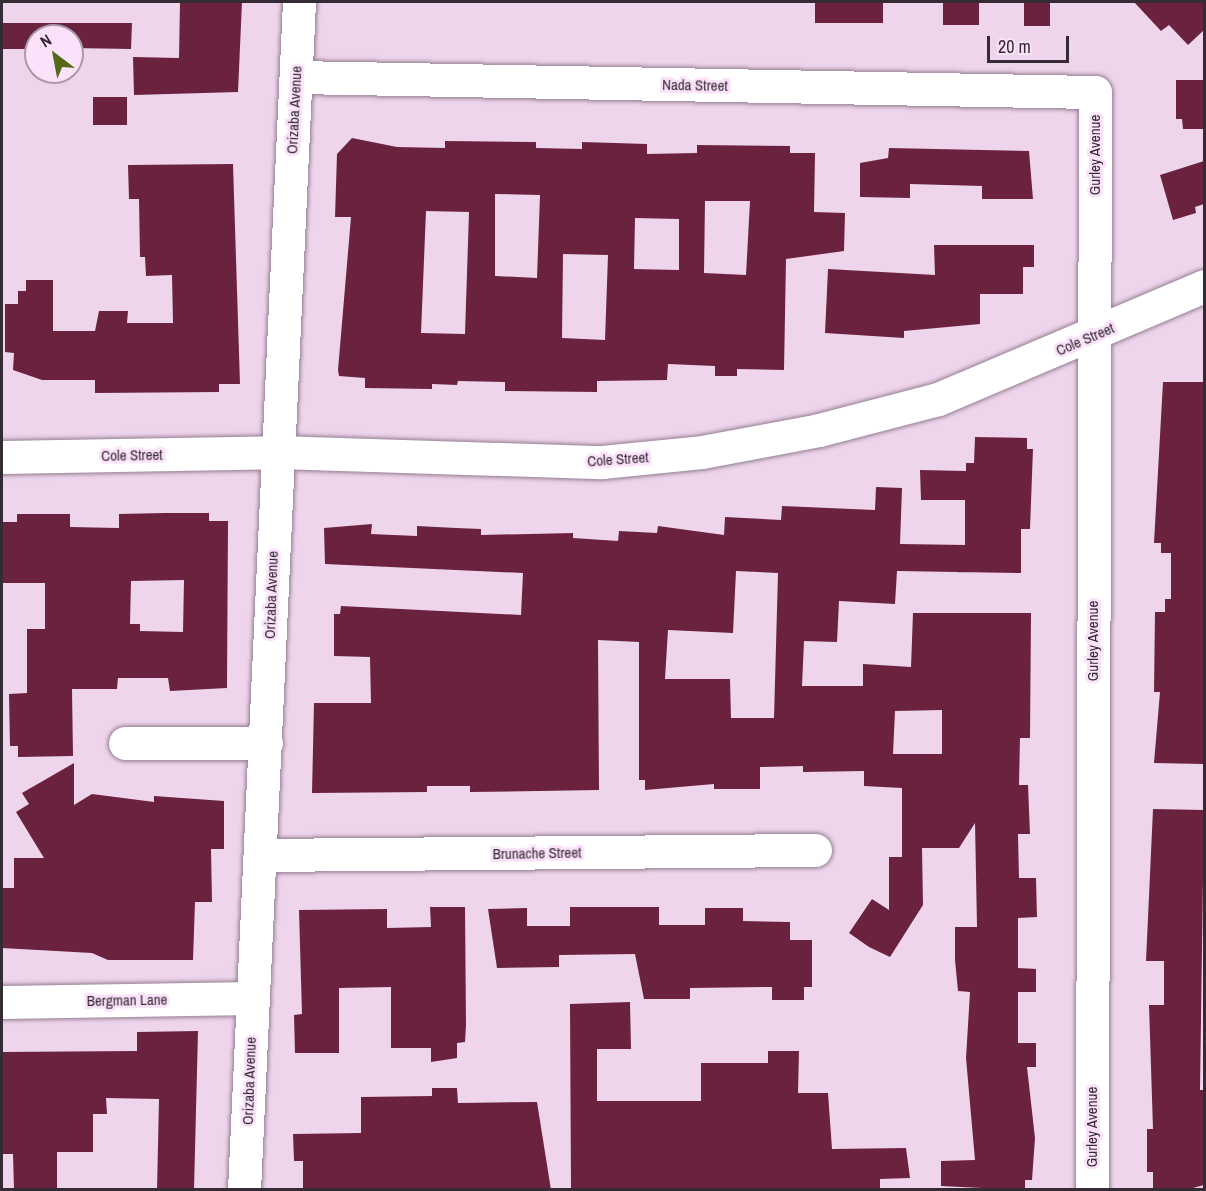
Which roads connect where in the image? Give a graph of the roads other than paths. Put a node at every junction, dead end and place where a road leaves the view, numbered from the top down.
1 (299, 2) edge
2 (296, 77) junction
3 (1095, 92) joint
4 (1204, 286) edge
5 (1094, 337) junction
6 (277, 452) junction
7 (2, 457) edge
8 (125, 743) dead end
9 (266, 743) junction
10 (815, 850) dead end
11 (260, 855) junction
12 (252, 998) junction
13 (2, 1002) edge
14 (244, 1190) edge
15 (1092, 1190) edge

1 - 2 street, Orizaba Avenue
2 - 3 street, Nada Street
2 - 6 street, Orizaba Avenue
3 - 5 street, Gurley Avenue
4 - 5 street, Cole Street
5 - 6 street, Cole Street
5 - 15 street, Gurley Avenue
6 - 7 street, Cole Street
6 - 9 street, Orizaba Avenue
8 - 9 street
9 - 11 street, Orizaba Avenue
10 - 11 street, Brunache Street
11 - 12 street, Orizaba Avenue
12 - 13 street, Bergman Lane
12 - 14 street, Orizaba Avenue

